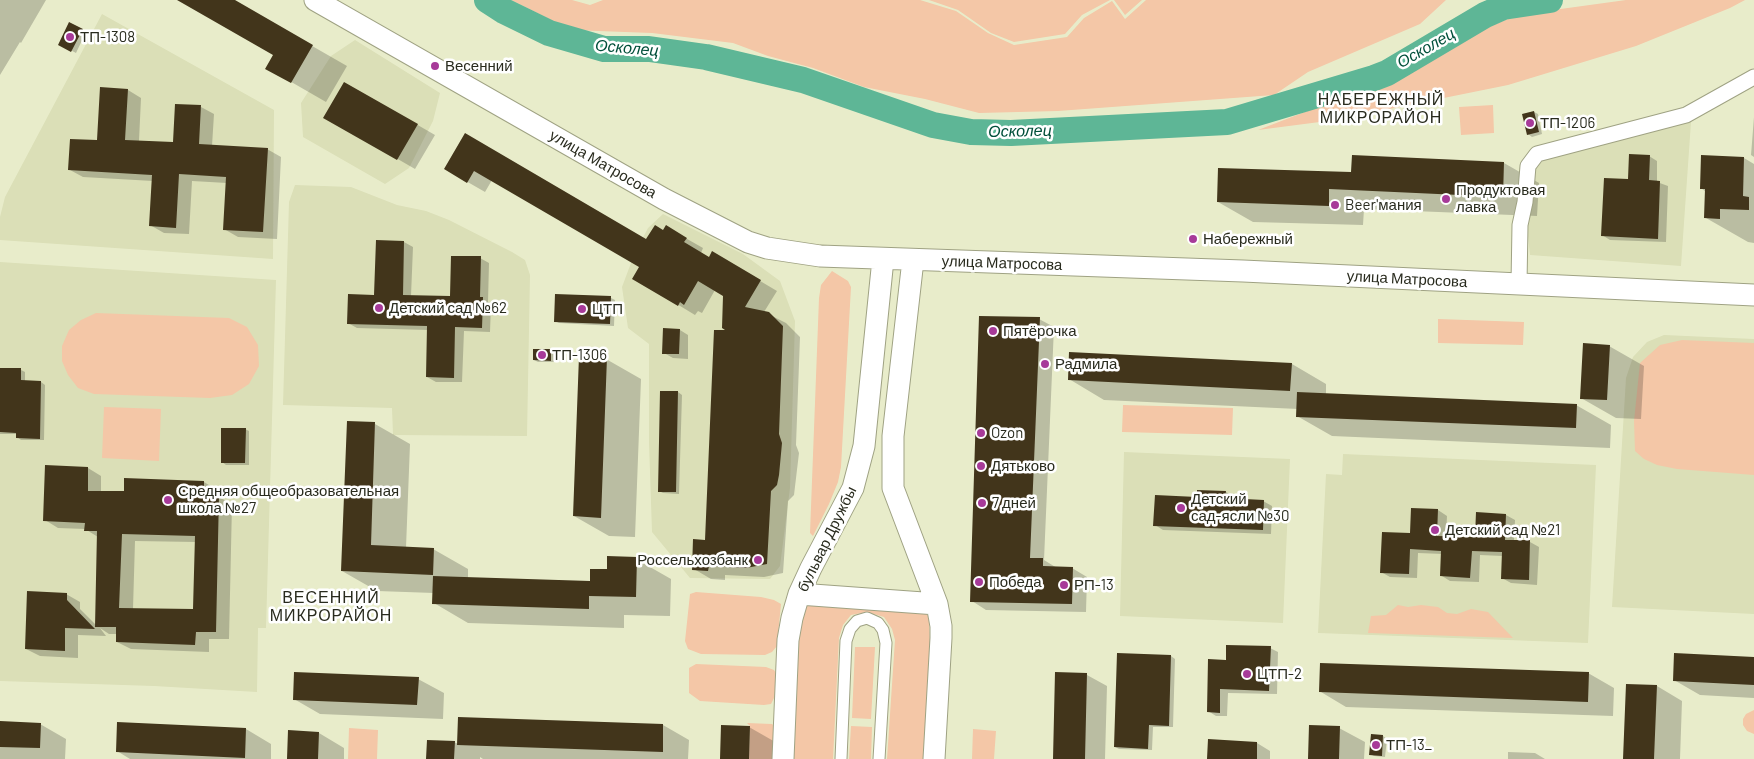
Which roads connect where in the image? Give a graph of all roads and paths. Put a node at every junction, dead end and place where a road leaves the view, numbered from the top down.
1 (314, 0) edge
2 (1754, 77) edge
3 (883, 259) junction
4 (913, 260) junction
5 (1518, 284) junction
6 (1754, 295) edge
7 (799, 594) junction
8 (937, 604) junction
9 (783, 759) edge
10 (841, 759) edge
11 (879, 759) edge
12 (934, 759) edge

1 - 3 main road, улица Матросова
2 - 5 street
3 - 4 main road, улица Матросова
3 - 7 main road, бульвар Дружбы
4 - 5 main road, улица Матросова
4 - 8 main road
5 - 6 main road, улица Матросова
7 - 8 main road
7 - 9 main road, бульвар Дружбы
8 - 12 main road
10 - 11 street

